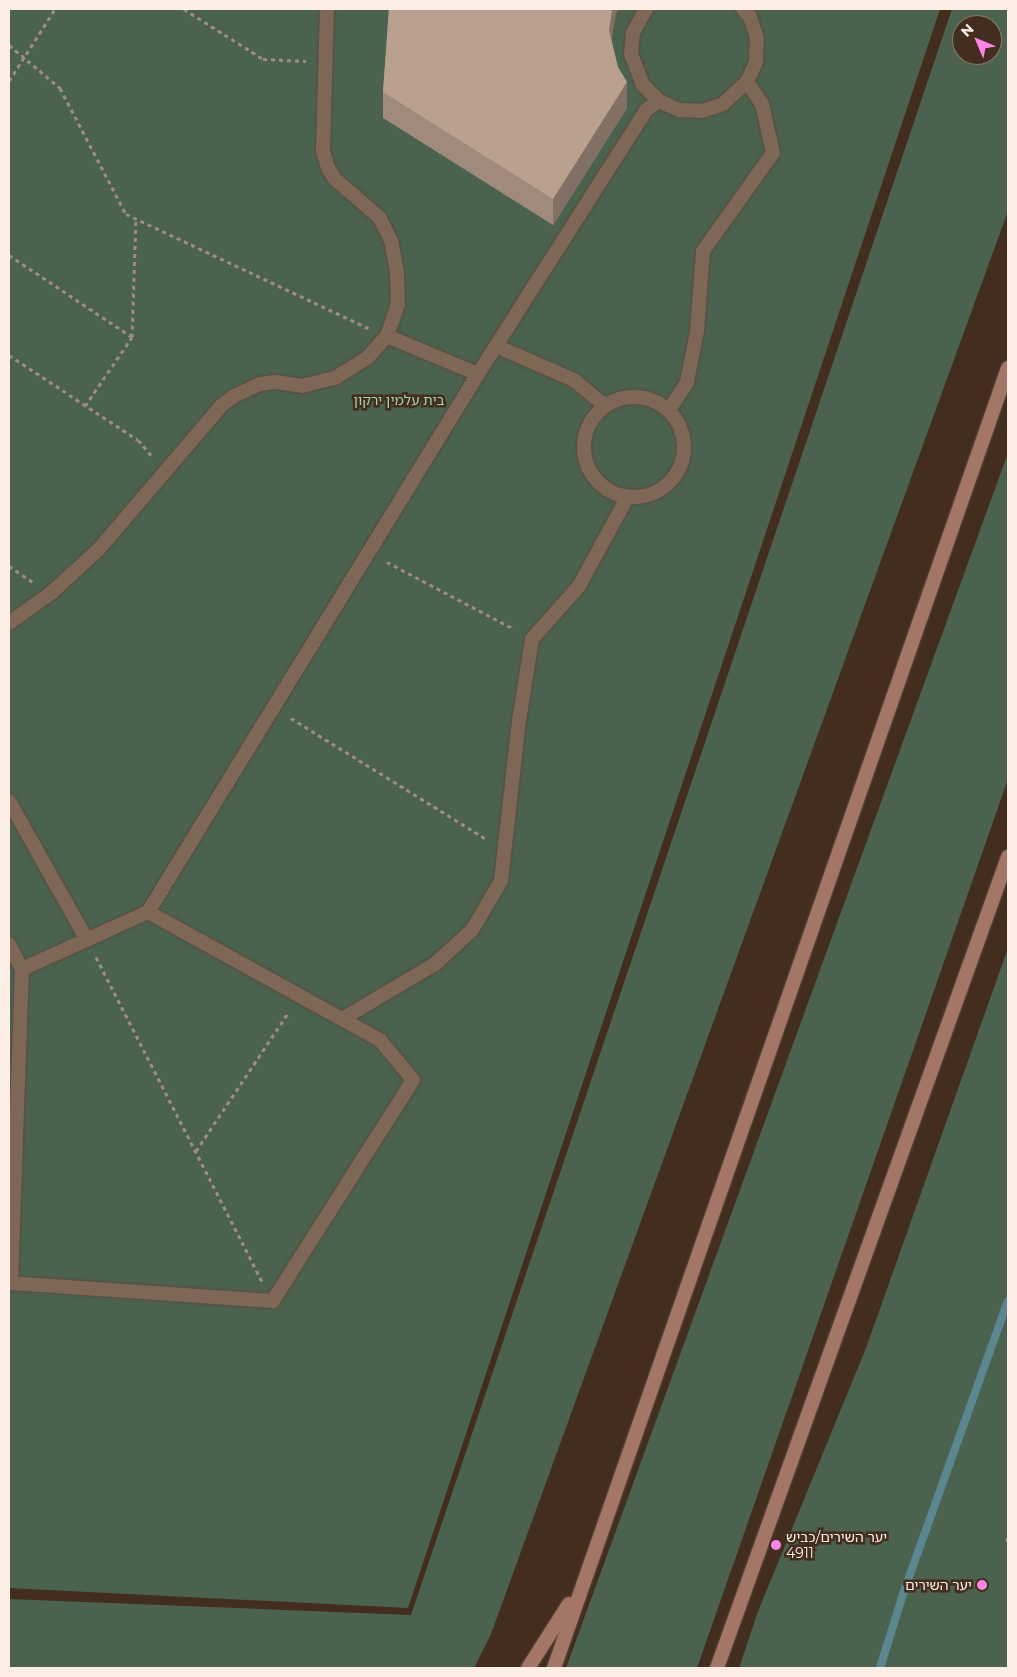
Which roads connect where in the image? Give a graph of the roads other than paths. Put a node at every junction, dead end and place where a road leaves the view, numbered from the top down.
1 (327, 9) edge
2 (646, 9) edge
3 (743, 9) edge
4 (748, 82) junction
5 (659, 101) junction
6 (387, 336) junction
7 (496, 346) junction
8 (1008, 368) edge
9 (478, 374) junction
10 (605, 406) junction
11 (669, 410) junction
12 (628, 496) junction
13 (9, 623) edge
14 (9, 801) edge
15 (1008, 857) edge
16 (148, 912) junction
17 (87, 940) junction
18 (9, 944) edge
19 (22, 969) junction
20 (342, 1019) junction
21 (592, 1561) junction
22 (728, 1635) junction
23 (528, 1668) edge
24 (554, 1668) edge
25 (717, 1668) edge
26 (723, 1668) edge

1 - 6 lane
2 - 5 lane
3 - 4 lane
4 - 5 lane
4 - 11 lane
5 - 7 lane
6 - 9 lane
6 - 13 lane
7 - 9 lane
7 - 10 lane
8 - 21 main road
9 - 16 lane
10 - 11 lane
10 - 12 lane
11 - 12 lane
12 - 20 lane
14 - 17 lane
15 - 22 main road
16 - 17 lane
16 - 20 lane
17 - 19 lane
18 - 19 lane
19 - 20 lane
21 - 23 main road
21 - 24 main road
22 - 25 main road
22 - 26 main road

